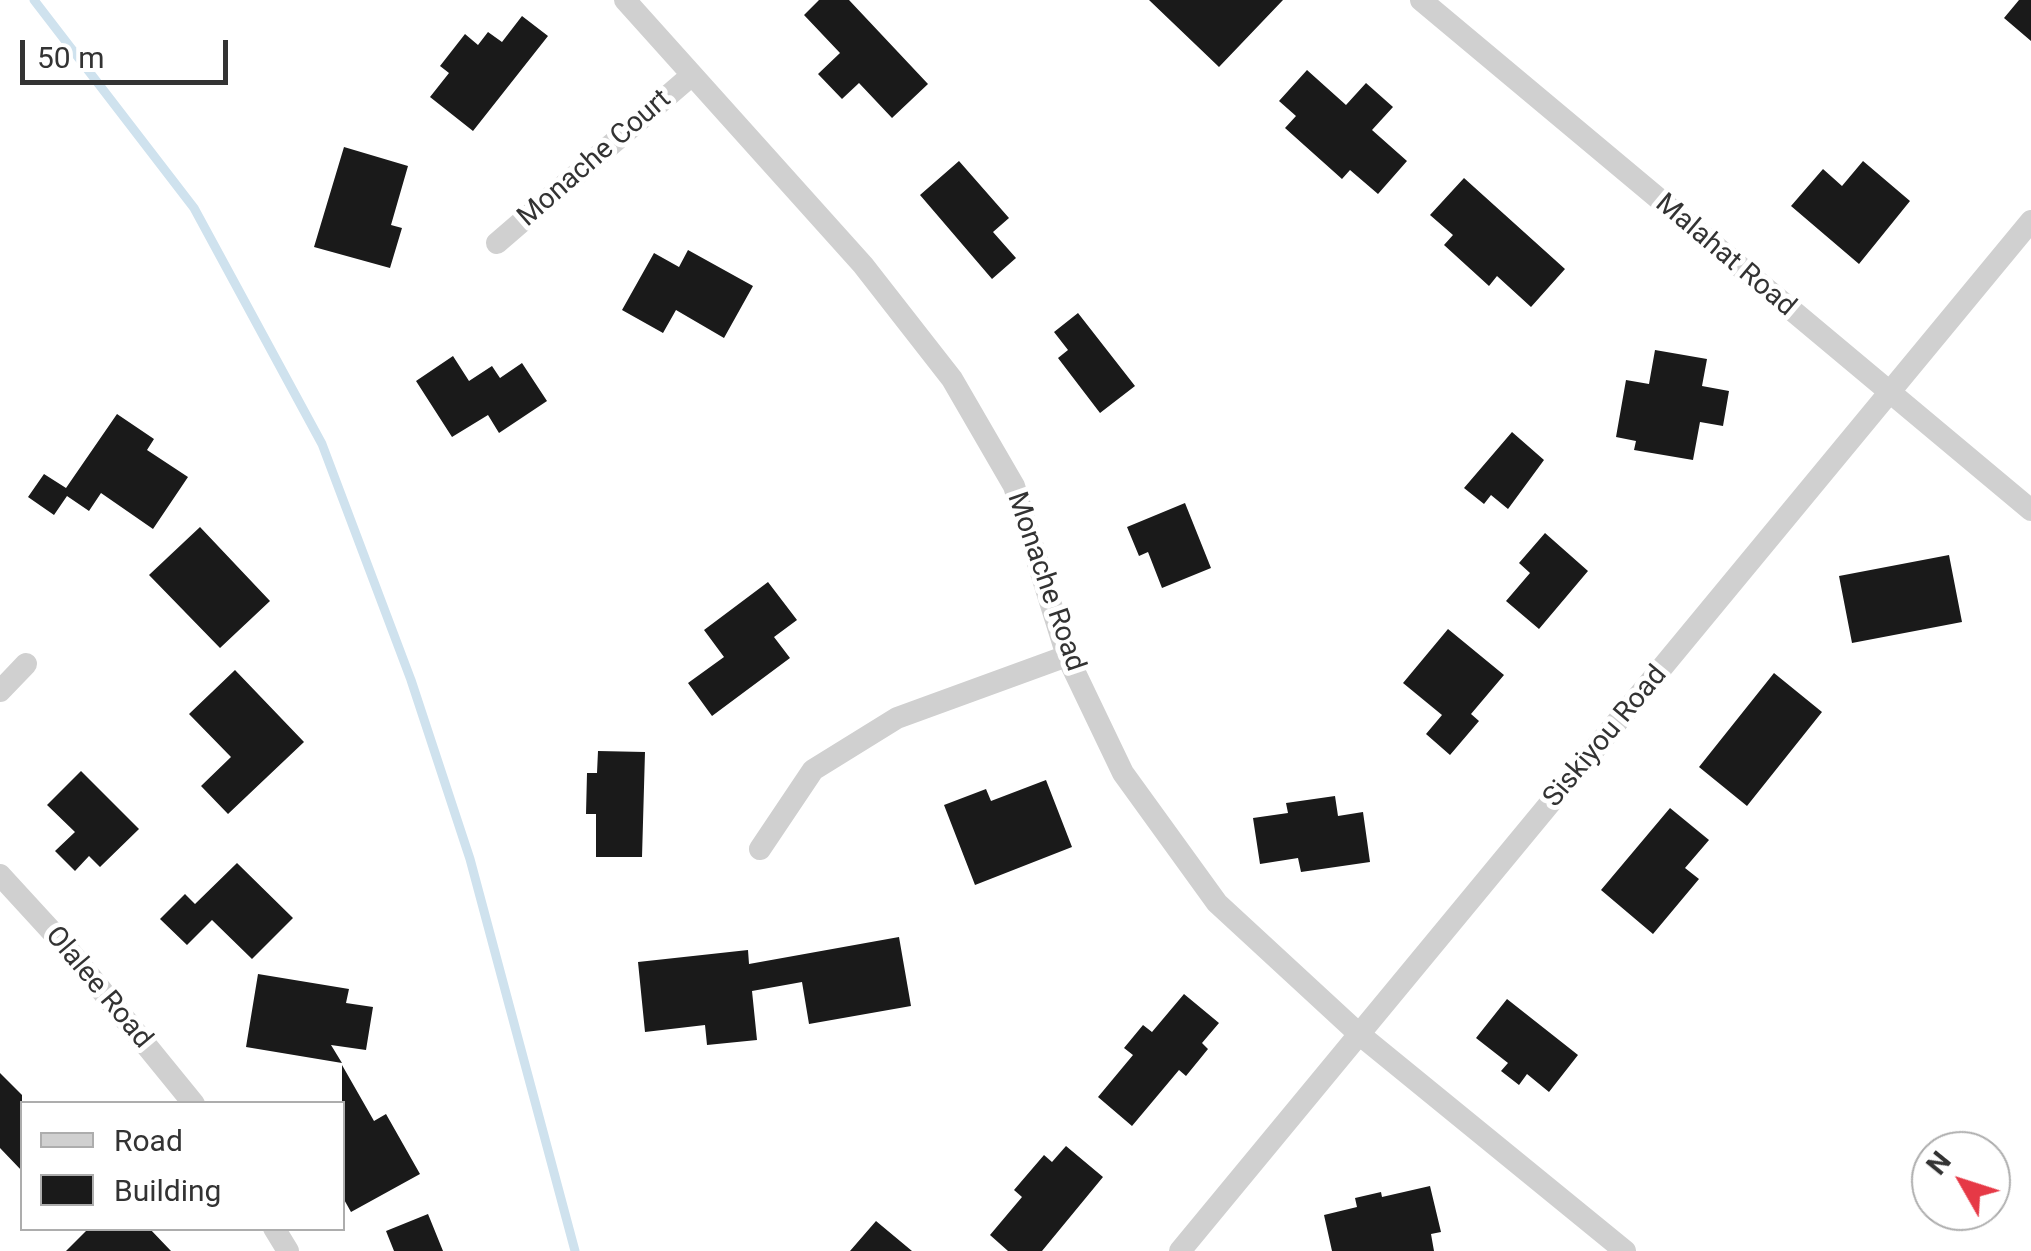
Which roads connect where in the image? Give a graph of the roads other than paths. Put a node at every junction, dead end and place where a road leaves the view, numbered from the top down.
1 (626, 0) edge
2 (1429, 3) edge
3 (692, 76) junction
4 (2031, 221) edge
5 (497, 244) dead end
6 (1890, 394) junction
7 (2031, 510) edge
8 (1066, 656) junction
9 (26, 664) dead end
10 (0, 691) edge
11 (760, 848) dead end
12 (0, 875) edge
13 (1360, 1034) junction
14 (192, 1101) edge
15 (1180, 1251) edge
16 (1625, 1251) edge

1 - 3 street, Monache Road
2 - 6 street, Malahat Road
3 - 5 street, Monache Court
3 - 8 street, Monache Road
4 - 6 street, Siskiyou Road
6 - 7 street, Malahat Road
6 - 13 street, Siskiyou Road
8 - 11 street
8 - 13 street, Monache Road
9 - 10 street
12 - 14 street, Olalee Road
13 - 15 street, Siskiyou Road
13 - 16 street, Monache Road

